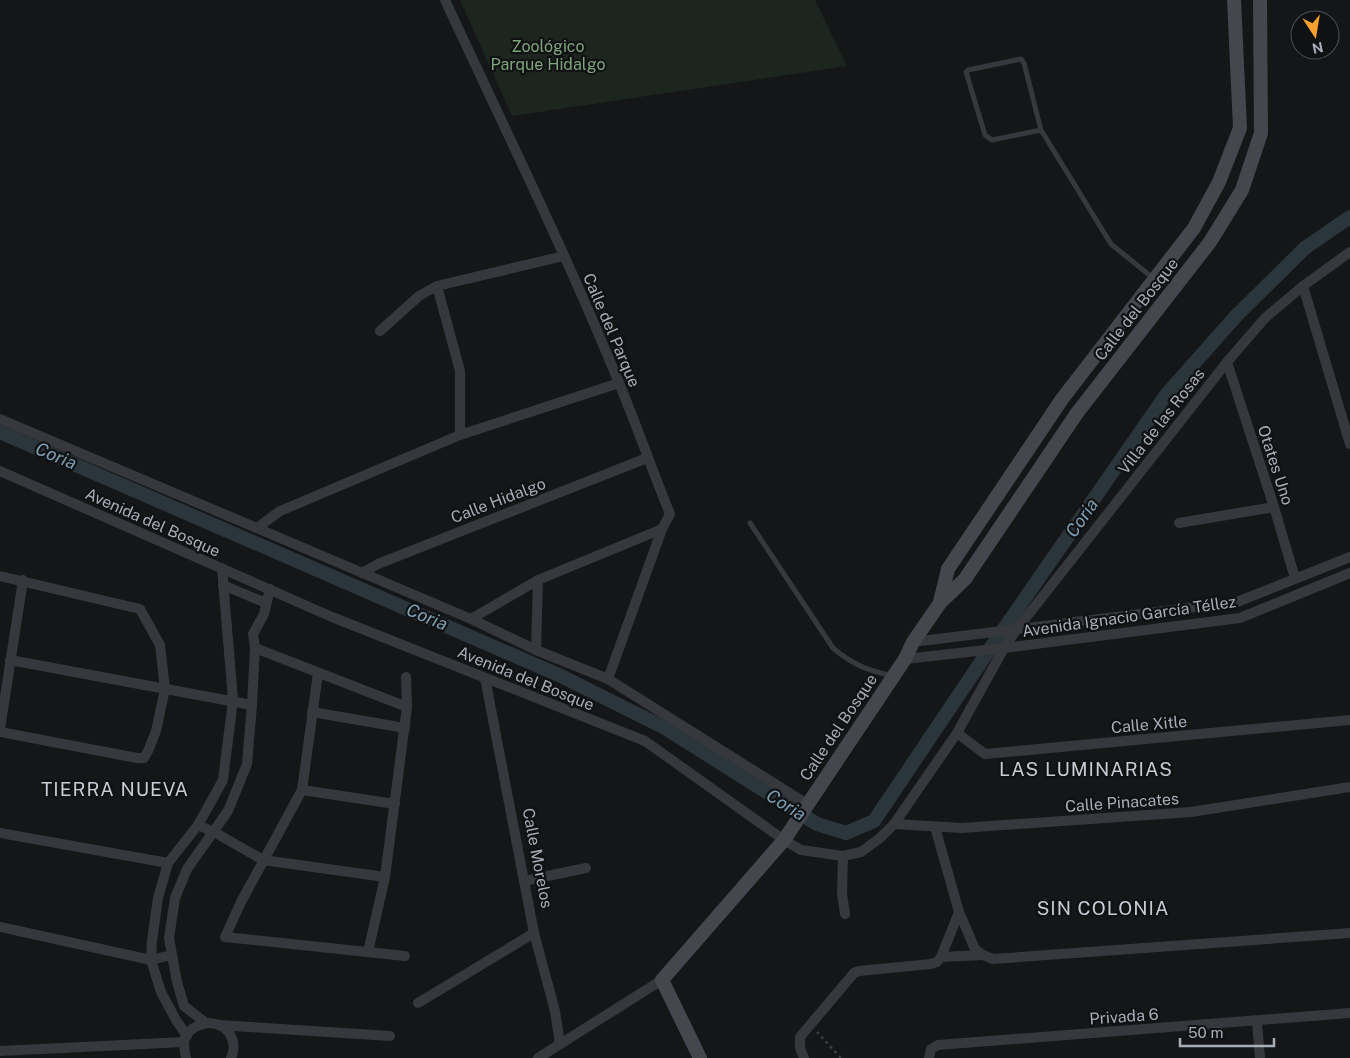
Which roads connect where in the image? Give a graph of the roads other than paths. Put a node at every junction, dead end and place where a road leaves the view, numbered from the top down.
1 (445, 0) edge
2 (1234, 0) edge
3 (1260, 0) edge
4 (1041, 130) junction
5 (1350, 252) edge
6 (564, 256) junction
7 (1154, 279) junction
8 (437, 286) junction
9 (1303, 286) junction
10 (380, 331) dead end
11 (1227, 362) junction
12 (619, 383) junction
13 (0, 419) edge
14 (460, 435) junction
15 (1350, 444) edge
16 (647, 458) junction
17 (0, 471) edge
18 (1274, 507) junction
19 (750, 523) dead end
20 (1179, 523) dead end
21 (257, 528) junction
22 (662, 529) junction
23 (1350, 557) edge
24 (222, 568) junction
25 (362, 573) junction
26 (1350, 573) edge
27 (0, 576) edge
28 (1295, 578) junction
29 (23, 580) junction
30 (538, 580) junction
31 (223, 585) junction
32 (270, 589) junction
33 (266, 603) junction
34 (940, 603) junction
35 (471, 619) junction
36 (1017, 629) junction
37 (914, 642) junction
38 (254, 648) junction
39 (1004, 648) junction
40 (536, 650) junction
41 (905, 659) junction
42 (10, 660) junction
43 (318, 673) junction
44 (406, 677) dead end
45 (893, 677) junction
46 (485, 678) junction
47 (608, 679) junction
48 (165, 689) junction
49 (233, 700) junction
50 (252, 704) junction
51 (407, 707) junction
52 (312, 712) junction
53 (1350, 720) edge
54 (404, 728) junction
55 (0, 731) edge
56 (957, 733) junction
57 (1350, 787) edge
58 (302, 790) junction
59 (395, 804) junction
60 (804, 808) junction
61 (894, 824) junction
62 (198, 825) junction
63 (935, 827) junction
64 (214, 832) junction
65 (0, 833) edge
66 (784, 840) junction
67 (861, 852) joint
68 (843, 856) junction
69 (263, 860) junction
70 (168, 863) junction
71 (586, 868) dead end
72 (385, 877) junction
73 (524, 881) junction
74 (959, 912) junction
75 (845, 914) dead end
76 (0, 927) edge
77 (534, 933) junction
78 (1350, 933) edge
79 (368, 952) junction
80 (171, 954) junction
81 (983, 955) junction
82 (405, 956) dead end
83 (941, 956) junction
84 (152, 960) junction
85 (662, 980) junction
86 (418, 1003) dead end
87 (1350, 1014) edge
88 (1257, 1022) junction
89 (206, 1023) junction
90 (219, 1025) junction
91 (390, 1036) dead end
92 (185, 1039) junction
93 (560, 1044) junction
94 (0, 1051) edge
95 (930, 1054) edge
96 (236, 1056) edge
97 (544, 1056) edge
98 (186, 1058) edge
99 (700, 1058) edge
100 (804, 1058) edge
101 (1260, 1058) edge

1 - 6 street, Calle del Parque
2 - 7 street, Calle del Bosque
3 - 34 street, Calle del Bosque
4 - 4 lane
4 - 7 lane
5 - 9 street, Villa de las Rosas
6 - 8 street
6 - 12 street, Calle del Parque
7 - 34 street, Calle del Bosque
8 - 10 street
8 - 14 street
9 - 11 street, Villa de las Rosas
9 - 15 street
11 - 18 street, Otates Uno
11 - 36 street, Villa de las Rosas
12 - 14 street
12 - 16 street, Calle del Parque
13 - 21 street
14 - 21 street
16 - 22 street, Calle del Parque
16 - 25 street, Calle Hidalgo
17 - 24 street, Avenida del Bosque
18 - 20 street
18 - 28 street, Otates Uno
19 - 45 lane
21 - 25 street
22 - 30 street
22 - 47 street, Calle del Parque
23 - 28 street, Avenida Ignacio García Téllez
24 - 31 street
24 - 32 street, Avenida del Bosque
25 - 35 street
26 - 39 street, Avenida Ignacio García Téllez
27 - 29 street
28 - 36 street, Avenida Ignacio García Téllez
29 - 42 street
29 - 48 street
30 - 35 street
30 - 40 street
31 - 33 street
31 - 49 street
32 - 33 street
32 - 46 street, Avenida del Bosque
33 - 38 street
34 - 37 street, Calle del Bosque
35 - 40 street
36 - 37 street, Avenida Ignacio García Téllez
36 - 39 street, Villa de las Rosas
37 - 41 street, Calle del Bosque
38 - 43 street
38 - 50 street
39 - 41 street, Avenida Ignacio García Téllez
39 - 56 street, Villa de las Rosas
40 - 47 street
41 - 45 street, Calle del Bosque
42 - 48 street
42 - 55 street
43 - 51 street
43 - 52 street
44 - 51 street
45 - 60 street, Calle del Bosque
46 - 66 street, Avenida del Bosque
46 - 73 street, Calle Morelos
47 - 60 street
48 - 49 street
48 - 55 street
49 - 50 street
49 - 62 street
50 - 64 street
51 - 54 street
52 - 54 street
52 - 58 street
53 - 56 street, Calle Xitle
54 - 59 street
56 - 61 street, Villa de las Rosas
57 - 63 street, Calle Pinacates
58 - 59 street
58 - 69 street
59 - 72 street
60 - 66 street, Calle del Bosque
61 - 63 street, Calle Pinacates
61 - 67 street, Villa de las Rosas
62 - 64 street
62 - 70 street
63 - 74 street
64 - 69 street
64 - 80 street
65 - 70 street
66 - 68 street, Avenida del Bosque
66 - 85 street, Calle del Bosque
67 - 68 street, Avenida del Bosque
68 - 75 street
69 - 72 street
69 - 79 street
70 - 84 street
71 - 73 street
72 - 79 street
73 - 77 street, Calle Morelos
74 - 81 street
74 - 83 street
76 - 84 street
77 - 86 street
77 - 93 street, Calle Morelos
78 - 81 street
79 - 82 street
80 - 84 street
80 - 89 street
81 - 83 street
83 - 100 street
84 - 92 street
85 - 93 street
85 - 99 street
87 - 88 street, Privada 6
88 - 95 street, Privada 6
88 - 101 street
89 - 90 street
89 - 92 street
90 - 91 street
90 - 96 street
92 - 94 street
92 - 98 street
93 - 97 street

